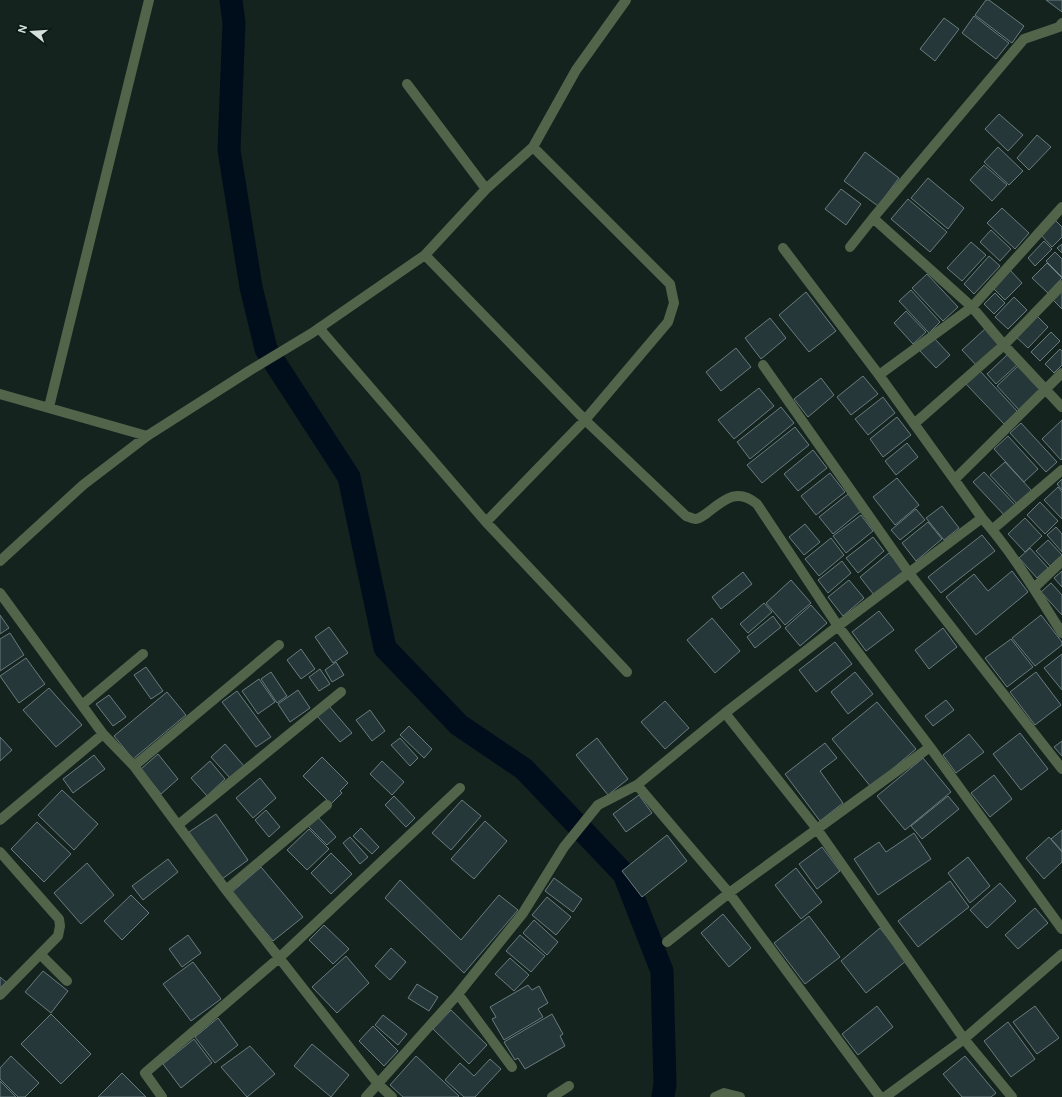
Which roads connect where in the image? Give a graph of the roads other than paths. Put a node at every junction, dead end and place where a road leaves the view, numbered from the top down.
1 (149, 0) edge
2 (626, 0) edge
3 (1061, 27) edge
4 (407, 84) dead end
5 (534, 147) junction
6 (486, 189) junction
7 (1062, 207) edge
8 (874, 218) junction
9 (850, 247) dead end
10 (783, 248) dead end
11 (425, 255) junction
12 (1062, 285) edge
13 (972, 307) junction
14 (315, 330) junction
15 (1004, 344) junction
16 (764, 365) dead end
17 (1062, 373) edge
18 (879, 375) junction
19 (1046, 389) junction
20 (0, 394) edge
21 (1062, 406) edge
22 (49, 407) junction
23 (585, 420) junction
24 (914, 424) junction
25 (147, 436) junction
26 (1062, 470) edge
27 (955, 479) junction
28 (982, 518) junction
29 (486, 522) junction
30 (993, 529) junction
31 (0, 560) edge
32 (1062, 561) edge
33 (908, 573) junction
34 (1034, 588) junction
35 (0, 593) edge
36 (838, 626) junction
37 (1062, 634) edge
38 (279, 645) dead end
39 (143, 654) dead end
40 (627, 672) dead end
41 (341, 692) dead end
42 (82, 705) junction
43 (725, 713) junction
44 (103, 734) junction
45 (930, 748) junction
46 (134, 766) junction
47 (1062, 769) edge
48 (637, 785) junction
49 (460, 788) dead end
50 (327, 805) dead end
51 (0, 820) edge
52 (178, 825) junction
53 (817, 829) junction
54 (0, 852) edge
55 (226, 890) junction
56 (729, 893) junction
57 (1062, 929) edge
58 (667, 942) dead end
59 (40, 954) junction
60 (1062, 954) edge
61 (279, 958) junction
62 (67, 981) dead end
63 (458, 994) junction
64 (0, 995) edge
65 (964, 1039) junction
66 (512, 1067) dead end
67 (378, 1084) junction
68 (569, 1086) dead end
69 (162, 1097) edge
70 (366, 1097) edge
71 (392, 1097) edge
72 (552, 1097) edge
73 (715, 1097) edge
74 (740, 1097) edge
75 (880, 1097) edge
76 (885, 1097) edge
77 (1012, 1097) edge

1 - 22 street
2 - 5 street
3 - 8 street
4 - 6 street
5 - 6 street
5 - 23 street
6 - 11 street
7 - 13 street
8 - 9 street
8 - 13 street
10 - 18 street
11 - 14 street
11 - 23 street
12 - 15 street
13 - 15 street
13 - 18 street
14 - 25 street
14 - 29 street
15 - 19 street
15 - 24 street
16 - 33 street
17 - 19 street
18 - 24 street
19 - 21 street
19 - 27 street
20 - 22 street
22 - 25 street
23 - 29 street
23 - 36 street
24 - 27 street
25 - 31 street
26 - 30 street
27 - 28 street
28 - 30 street
28 - 33 street
29 - 40 street
30 - 34 street
32 - 34 street
33 - 36 street
33 - 47 street
34 - 37 street
35 - 42 street
36 - 43 street
36 - 45 street
38 - 46 street
39 - 42 street
41 - 52 street
42 - 44 street
43 - 48 street
43 - 53 street
44 - 46 street
44 - 51 street
45 - 53 street
45 - 57 street
46 - 52 street
48 - 56 street
48 - 63 street
49 - 61 street
50 - 55 street
52 - 55 street
53 - 56 street
53 - 65 street
54 - 59 street
55 - 61 street
56 - 58 street
56 - 75 street
59 - 62 street
59 - 64 street
60 - 65 street
61 - 67 street
61 - 69 street
63 - 66 street
63 - 67 street
65 - 76 street
65 - 77 street
67 - 70 street
67 - 71 street
68 - 72 street
73 - 74 street

